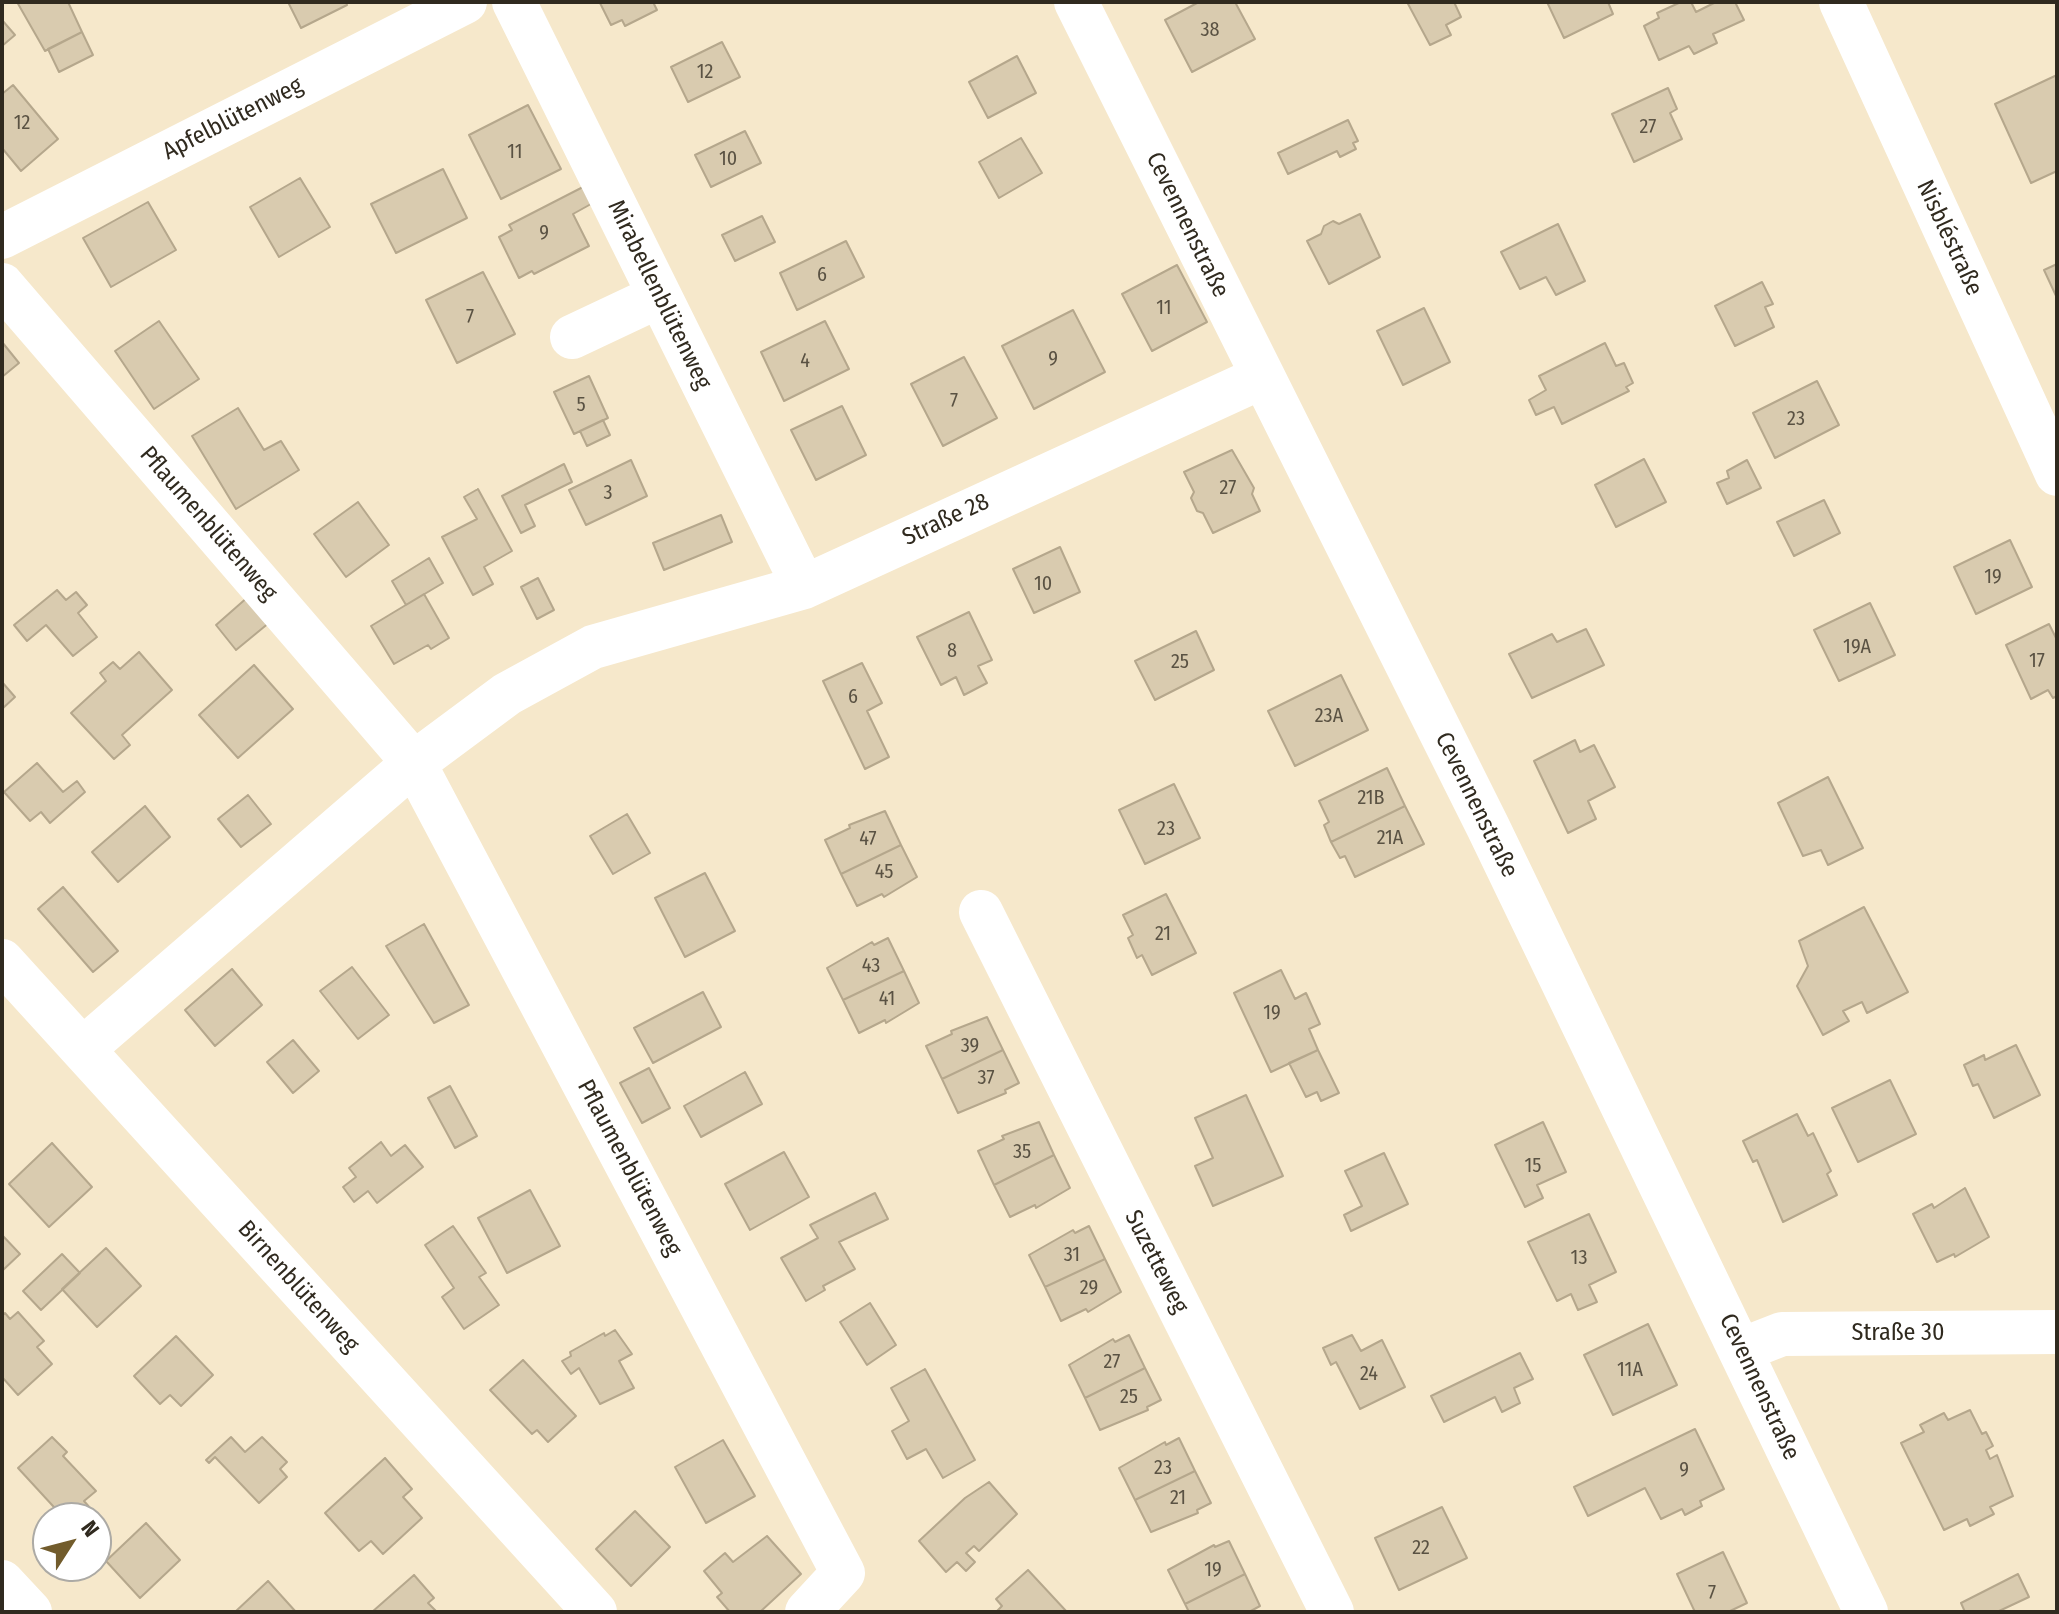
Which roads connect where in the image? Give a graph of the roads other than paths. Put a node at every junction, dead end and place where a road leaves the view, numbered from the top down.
1 (514, 2) edge
2 (1076, 2) edge
3 (1841, 2) edge
4 (450, 5) edge
5 (2, 237) edge
6 (2, 285) edge
7 (659, 296) junction
8 (572, 337) dead end
9 (1262, 377) junction
10 (2057, 474) edge
11 (804, 587) junction
12 (414, 763) junction
13 (981, 912) dead end
14 (2, 961) edge
15 (83, 1049) junction
16 (2057, 1332) edge
17 (1741, 1350) junction
18 (2, 1582) edge
19 (30, 1612) edge
20 (595, 1612) edge
21 (807, 1612) edge
22 (1332, 1612) edge
23 (1866, 1612) edge

1 - 7 street, Mirabellenblütenweg
2 - 9 street, Cevennenstraße
3 - 10 street, Nisbléstraße
4 - 5 street, Apfelblütenweg
6 - 12 street, Pflaumenblütenweg
7 - 8 street
7 - 11 street, Mirabellenblütenweg
9 - 11 street, Straße 28
9 - 17 street, Cevennenstraße
11 - 12 street, Straße 28
12 - 15 street
12 - 21 street, Pflaumenblütenweg
13 - 22 street, Suzetteweg
14 - 15 street, Birnenblütenweg
15 - 20 street, Birnenblütenweg
16 - 17 street, Straße 30
17 - 23 street, Cevennenstraße
18 - 19 street

